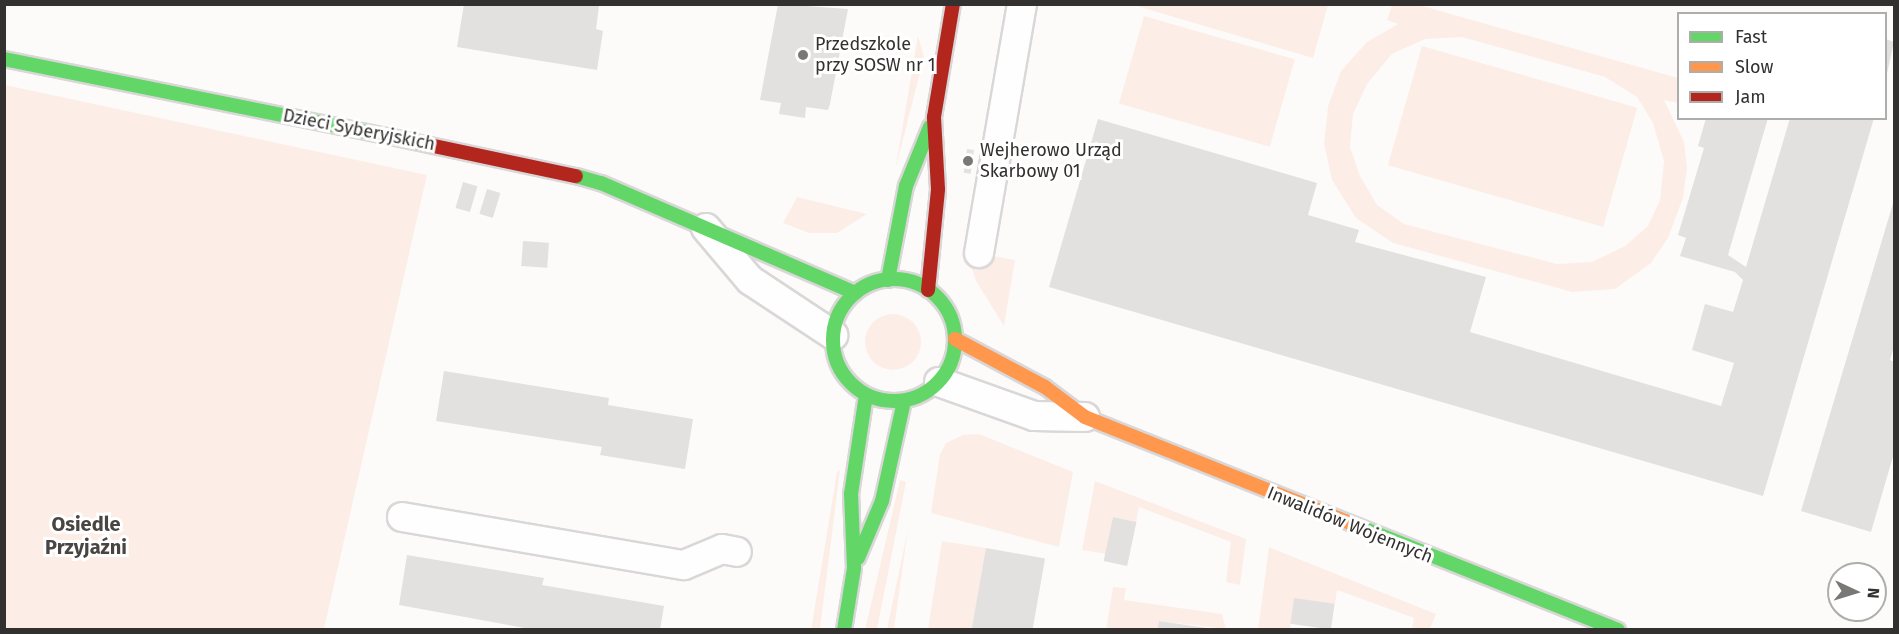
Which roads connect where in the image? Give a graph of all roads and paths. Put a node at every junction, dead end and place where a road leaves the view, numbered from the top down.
1 (953, 4) edge
2 (1022, 4) edge
3 (4, 59) edge
4 (934, 117) junction
5 (706, 228) junction
6 (979, 253) dead end
7 (888, 280) junction
8 (928, 290) junction
9 (855, 293) junction
10 (832, 335) junction
11 (955, 339) junction
12 (939, 382) junction
13 (866, 395) junction
14 (904, 401) junction
15 (1084, 417) junction
16 (402, 517) dead end
17 (737, 552) dead end
18 (854, 568) junction
19 (844, 630) edge
20 (1618, 630) edge

1 - 4 street
2 - 6 street
3 - 5 street, Dzieci Syberyjskich
4 - 7 street
4 - 8 street
5 - 9 street, Dzieci Syberyjskich
5 - 10 street, Dzieci Syberyjskich
7 - 8 street
7 - 9 street
8 - 11 street
9 - 10 street
10 - 13 street
11 - 12 street
11 - 15 street, Inwalidów Wojennych
12 - 14 street
12 - 15 street, Inwalidów Wojennych
13 - 14 street
13 - 18 street
14 - 18 street
15 - 20 street, Inwalidów Wojennych
16 - 17 street
18 - 19 street

